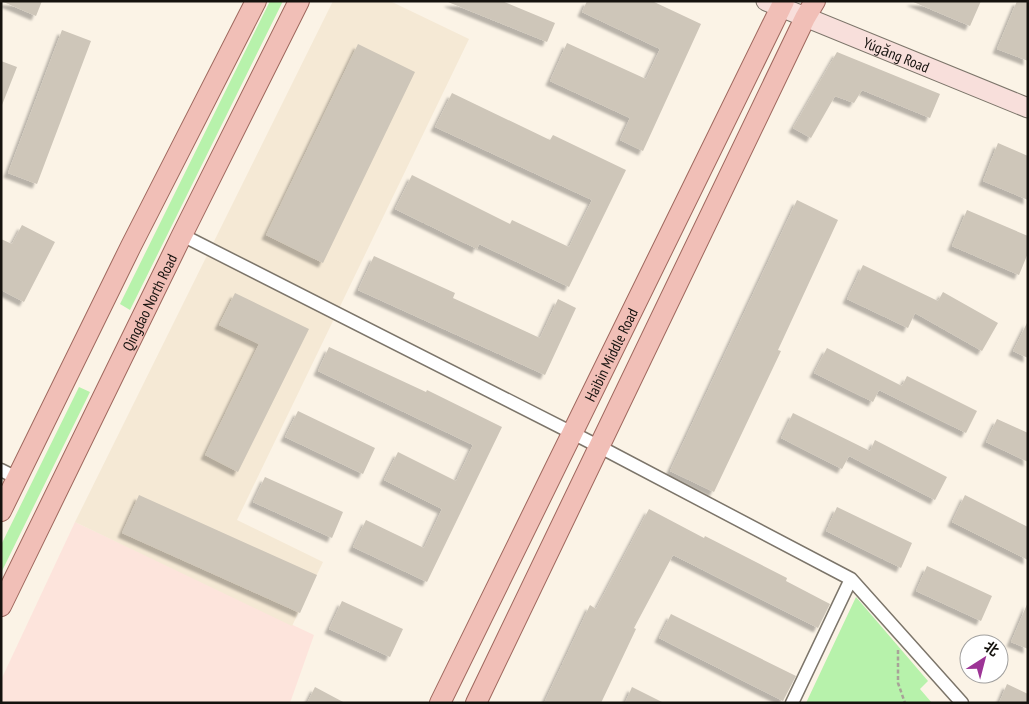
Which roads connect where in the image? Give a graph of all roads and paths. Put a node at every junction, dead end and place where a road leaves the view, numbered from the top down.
1 (256, 1) edge
2 (300, 1) edge
3 (777, 3) edge
4 (810, 9) edge
5 (1028, 108) edge
6 (182, 235) junction
7 (572, 433) junction
8 (600, 447) junction
9 (9, 474) edge
10 (1, 511) edge
11 (851, 579) junction
12 (1, 606) edge
13 (898, 646) dead end
14 (440, 703) edge
15 (476, 703) edge
16 (792, 703) edge
17 (905, 703) edge
18 (962, 703) edge

1 - 9 main road
2 - 6 main road, Qingdao North Road
3 - 4 street, Yúgǎng Road
3 - 7 main road, Haibin Middle Road
4 - 5 street, Yúgǎng Road
4 - 8 main road, Haibin Middle Road
6 - 7 street
6 - 12 main road, Qingdao North Road
7 - 8 street
7 - 14 main road, Haibin Middle Road
8 - 11 street
8 - 15 main road, Haibin Middle Road
9 - 10 main road
11 - 16 street
11 - 18 street
13 - 17 path

